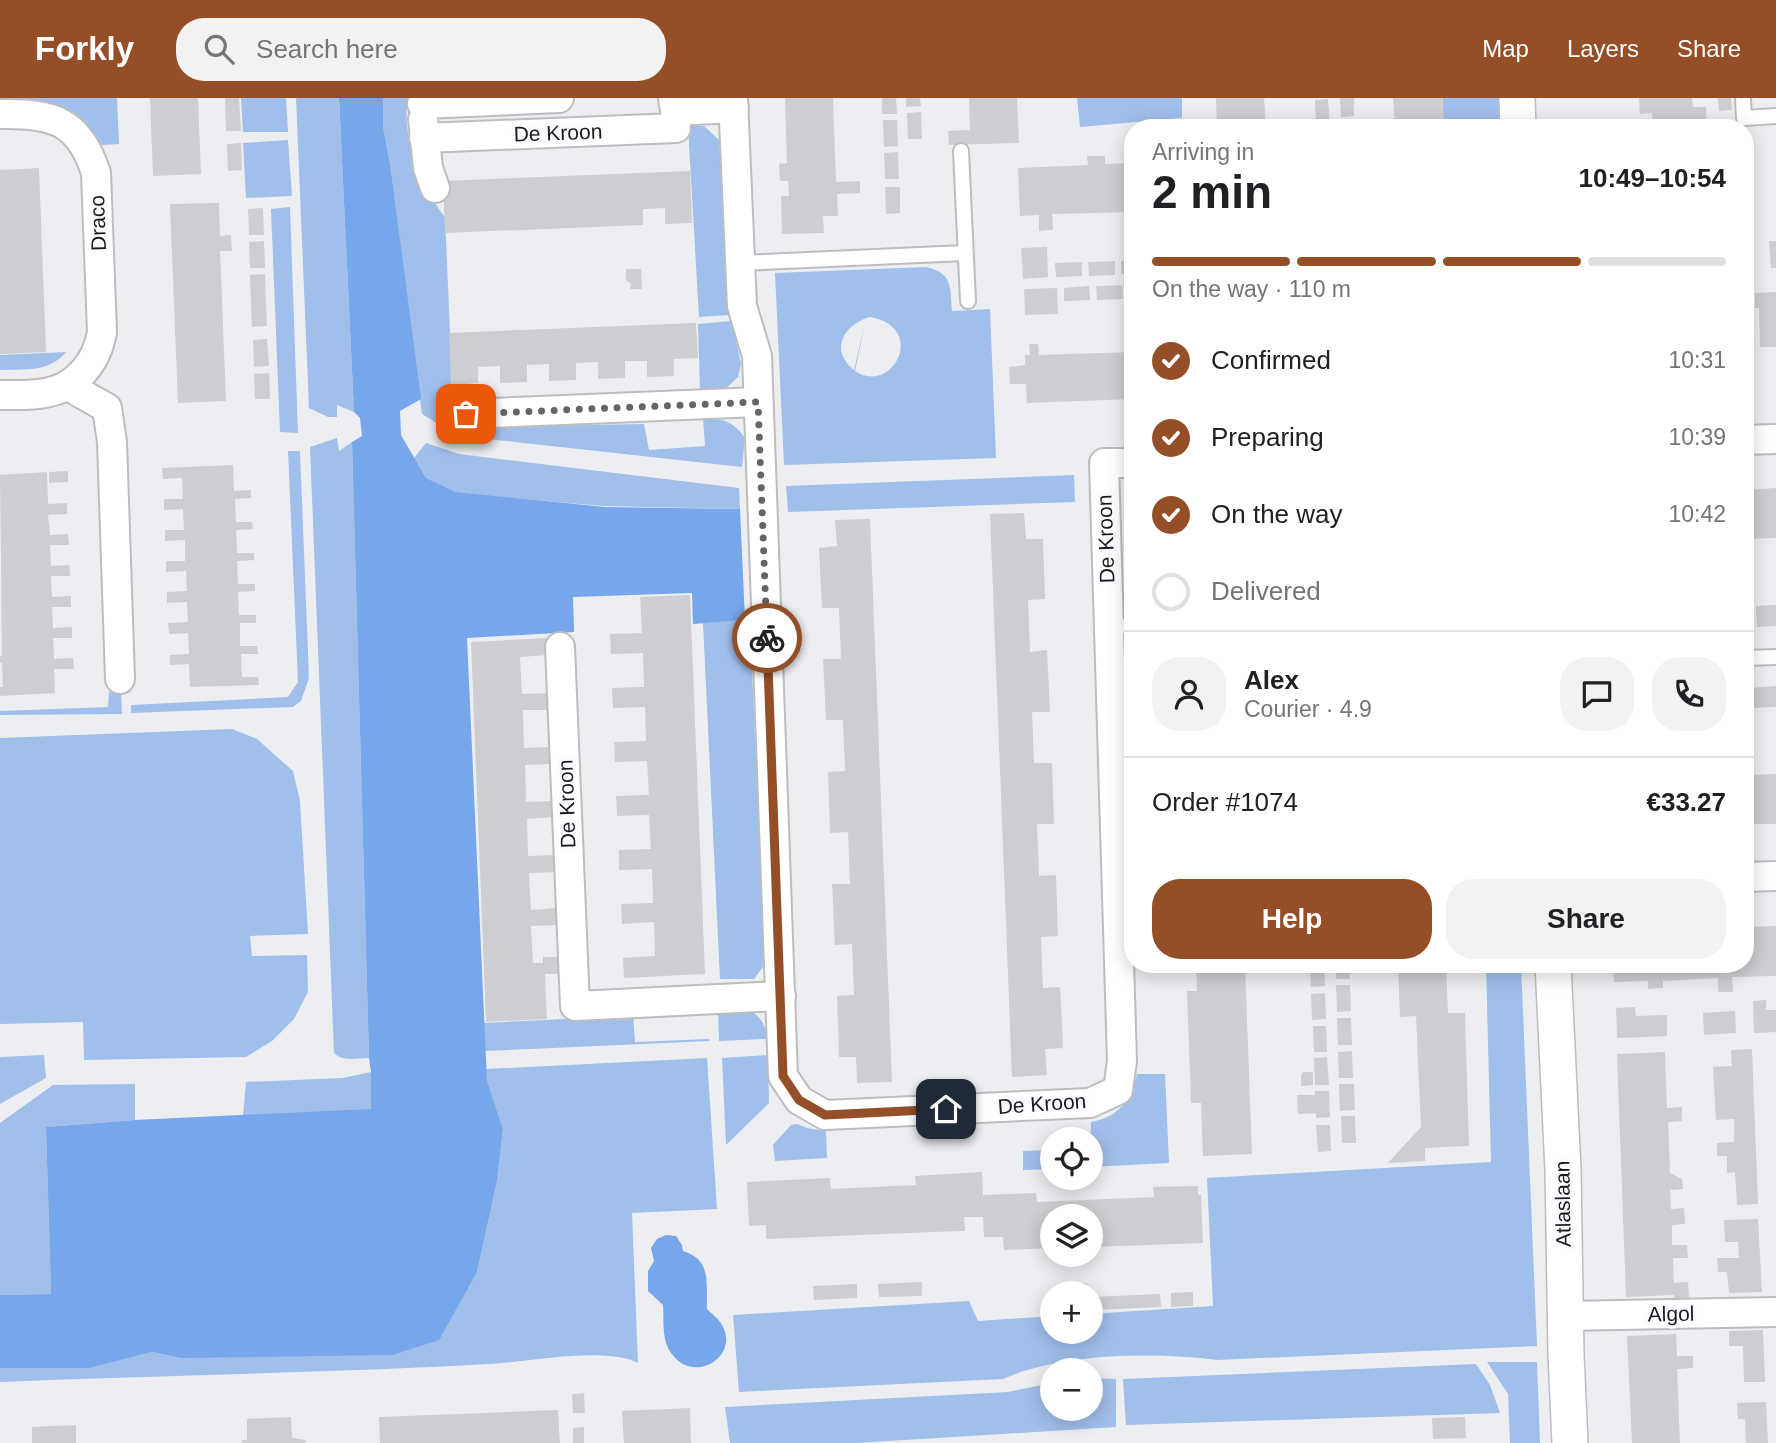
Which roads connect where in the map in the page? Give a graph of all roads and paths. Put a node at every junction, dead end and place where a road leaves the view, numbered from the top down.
1 (559, 98) edge
2 (1517, 98) edge
3 (1743, 98) edge
4 (423, 101) edge
5 (733, 103) edge
6 (674, 105) edge
7 (0, 114) edge
8 (1776, 116) edge
9 (1518, 119) edge
10 (424, 138) junction
11 (961, 151) dead end
12 (435, 188) dead end
13 (965, 253) junction
14 (739, 263) junction
15 (968, 301) dead end
16 (68, 386) junction
17 (0, 395) edge
18 (758, 402) junction
19 (466, 414) dead end
20 (1776, 439) edge
21 (1754, 440) edge
22 (1124, 463) edge
23 (1121, 626) edge
24 (560, 647) dead end
25 (1776, 657) edge
26 (1754, 658) edge
27 (120, 679) dead end
28 (1776, 876) edge
29 (1754, 877) edge
30 (1553, 973) edge
31 (781, 996) junction
32 (1776, 1312) edge
33 (1566, 1316) junction
34 (1570, 1443) edge

1 - 4 street, De Kroon
2 - 9 street
3 - 8 lane
4 - 10 street, De Kroon
5 - 6 street, De Kroon
5 - 14 street, De Kroon
6 - 10 street, De Kroon
7 - 16 street, Draco
10 - 12 street, De Kroon
11 - 13 lane
13 - 14 lane
13 - 15 lane
14 - 18 street, De Kroon
16 - 17 street
16 - 27 street
18 - 19 street
18 - 31 street, De Kroon
20 - 21 street
22 - 23 street, De Kroon
23 - 31 street, De Kroon
24 - 31 street, De Kroon
25 - 26 lane
28 - 29 street
30 - 33 street, Atlaslaan
32 - 33 street, Algol
33 - 34 street, Atlaslaan

